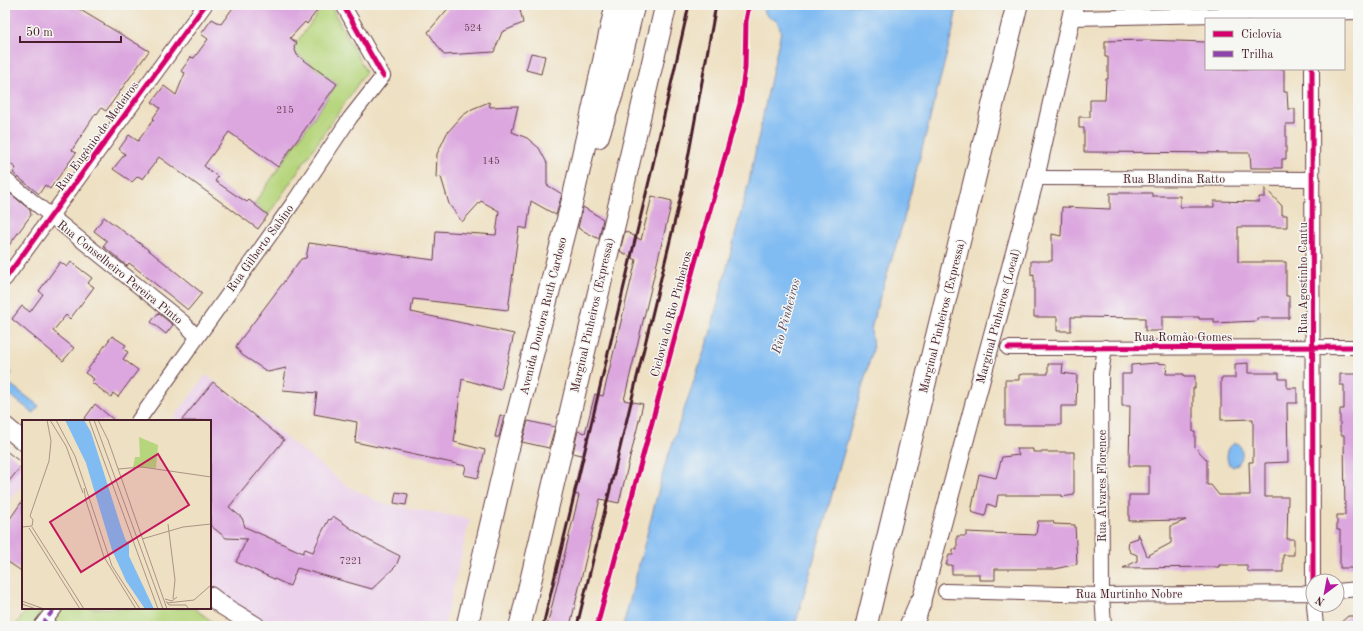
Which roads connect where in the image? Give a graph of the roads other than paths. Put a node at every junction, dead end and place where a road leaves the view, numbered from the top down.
1 (205, 5) edge
2 (343, 5) edge
3 (616, 5) edge
4 (634, 5) edge
5 (666, 5) edge
6 (1017, 5) edge
7 (1074, 9) edge
8 (1312, 12) edge
9 (1358, 12) edge
10 (1312, 70) edge
11 (580, 166) junction
12 (1035, 178) junction
13 (5, 179) edge
14 (1313, 180) junction
15 (50, 216) junction
16 (5, 279) edge
17 (197, 337) junction
18 (1105, 347) junction
19 (1314, 347) junction
20 (1358, 347) edge
21 (1008, 348) dead end
22 (139, 420) edge
23 (5, 426) edge
24 (22, 440) edge
25 (1313, 573) edge
26 (1358, 589) edge
27 (1345, 590) edge
28 (945, 591) dead end
29 (1305, 593) edge
30 (1102, 595) junction
31 (211, 597) edge
32 (920, 603) junction
33 (54, 609) edge
34 (1315, 613) edge
35 (41, 626) edge
36 (256, 626) edge
37 (467, 626) edge
38 (520, 626) edge
39 (866, 626) edge
40 (910, 626) edge
41 (914, 626) edge
42 (1104, 626) edge
43 (1316, 626) edge

1 - 15 street, Rua Eugênio de Medeiros
2 - 17 street, Rua Gilberto Sabino
3 - 11 highway, Avenida Doutora Ruth Cardoso
4 - 11 highway
5 - 38 highway, Marginal Pinheiros (Expressa)
6 - 39 highway, Marginal Pinheiros (Expressa)
7 - 8 street
7 - 12 main road, Marginal Pinheiros (Local)
8 - 9 street
10 - 14 street, Rua Agostinho Cantu
11 - 37 highway, Avenida Doutora Ruth Cardoso
12 - 14 street, Rua Blandina Ratto
12 - 32 main road, Marginal Pinheiros (Local)
13 - 15 street, Rua Conselheiro Pereira Pinto
14 - 19 street, Rua Agostinho Cantu
15 - 16 street, Rua Eugênio de Medeiros
15 - 17 street, Rua Conselheiro Pereira Pinto
17 - 22 street, Rua Gilberto Sabino
18 - 19 street, Rua Romão Gomes
18 - 21 street, Rua Romão Gomes
18 - 30 street, Rua Álvares Florence
19 - 20 street, Rua Romão Gomes
19 - 25 street, Rua Agostinho Cantu
23 - 24 main road
26 - 27 street
28 - 30 street, Rua Murtinho Nobre
29 - 30 street, Rua Murtinho Nobre
30 - 42 street, Rua Álvares Florence
31 - 36 main road
32 - 40 highway
32 - 41 main road, Marginal Pinheiros (Local)
33 - 35 street
34 - 43 street

